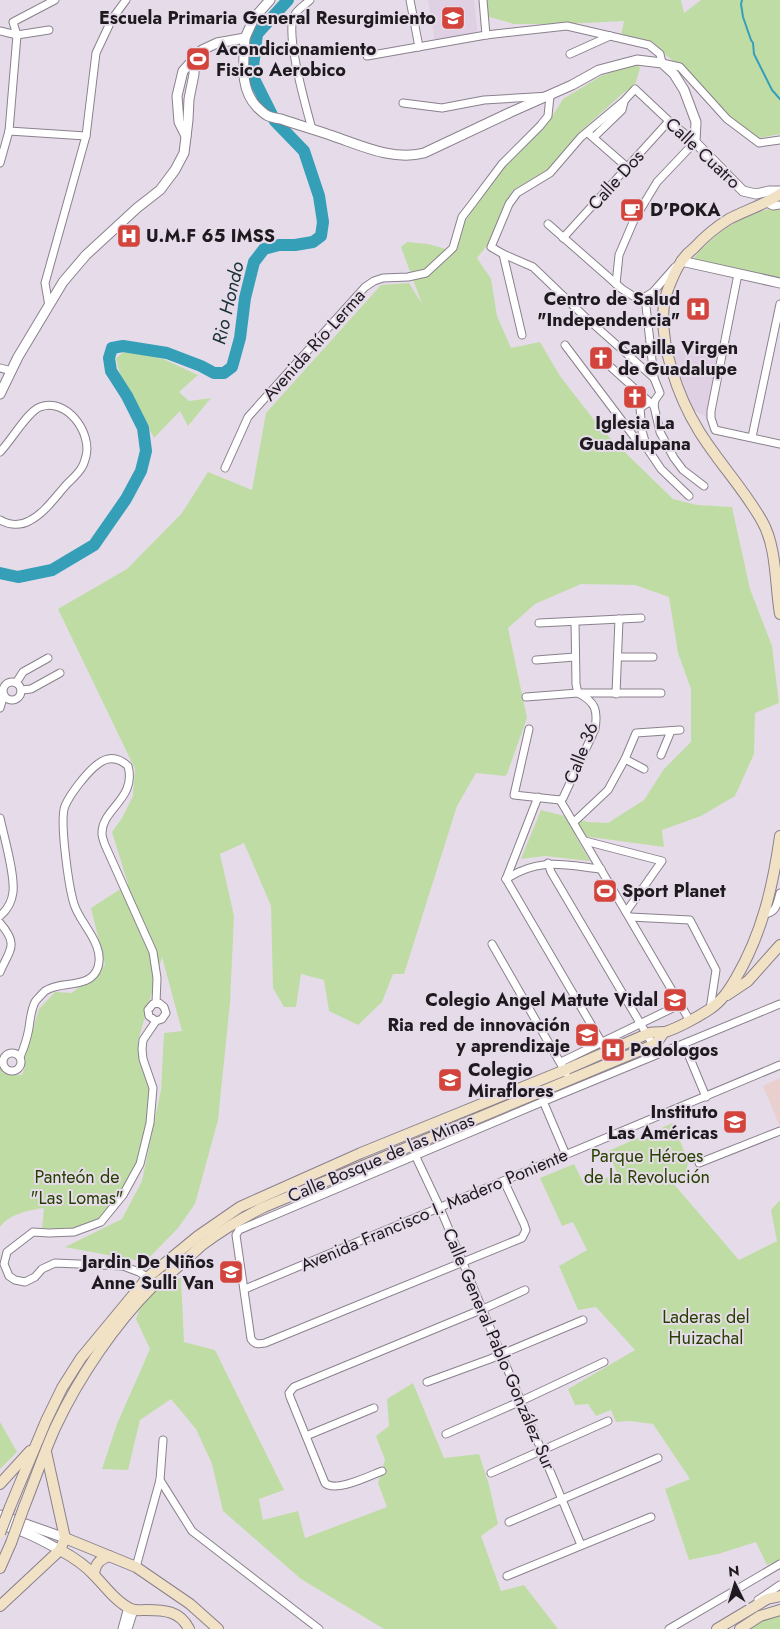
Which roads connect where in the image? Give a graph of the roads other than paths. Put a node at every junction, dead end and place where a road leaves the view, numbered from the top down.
1 (55, 0) edge
2 (126, 0) edge
3 (270, 0) edge
4 (310, 0) edge
5 (410, 0) edge
6 (483, 0) edge
7 (49, 30) dead end
8 (0, 31) edge
9 (17, 35) junction
10 (486, 35) junction
11 (610, 36) junction
12 (245, 38) junction
13 (419, 47) junction
14 (570, 54) dead end
15 (366, 56) dead end
16 (662, 63) junction
17 (550, 96) junction
18 (403, 103) dead end
19 (668, 121) junction
20 (312, 130) junction
21 (9, 131) junction
22 (591, 135) junction
23 (86, 136) junction
24 (780, 140) edge
25 (696, 142) junction
26 (0, 163) edge
27 (628, 168) junction
28 (780, 193) edge
29 (766, 203) junction
30 (780, 205) edge
31 (548, 224) dead end
32 (564, 238) junction
33 (503, 254) junction
34 (681, 262) junction
35 (738, 274) junction
36 (780, 282) edge
37 (616, 284) junction
38 (645, 298) junction
39 (780, 304) edge
40 (49, 306) junction
41 (522, 335) dead end
42 (565, 345) dead end
43 (603, 360) dead end
44 (0, 368) edge
45 (12, 371) junction
46 (654, 378) junction
47 (0, 394) edge
48 (651, 404) junction
49 (752, 437) junction
50 (780, 444) edge
51 (647, 448) junction
52 (0, 452) edge
53 (225, 468) dead end
54 (704, 486) dead end
55 (689, 496) dead end
56 (0, 520) edge
57 (780, 614) edge
58 (641, 618) dead end
59 (619, 619) junction
60 (575, 622) junction
61 (539, 623) dead end
62 (575, 657) junction
63 (618, 657) junction
64 (652, 657) dead end
65 (48, 658) dead end
66 (536, 660) dead end
67 (60, 673) dead end
68 (16, 683) junction
69 (21, 690) junction
70 (578, 693) junction
71 (661, 693) dead end
72 (616, 694) junction
73 (4, 695) junction
74 (526, 696) dead end
75 (0, 708) edge
76 (529, 729) dead end
77 (680, 730) dead end
78 (672, 731) junction
79 (662, 755) dead end
80 (624, 759) junction
81 (644, 769) dead end
82 (538, 798) junction
83 (560, 800) junction
84 (0, 818) edge
85 (574, 822) junction
86 (780, 836) edge
87 (585, 841) junction
88 (548, 863) junction
89 (601, 869) junction
90 (506, 879) junction
91 (780, 893) edge
92 (764, 914) junction
93 (628, 915) junction
94 (0, 916) edge
95 (0, 923) edge
96 (492, 944) dead end
97 (780, 945) edge
98 (0, 972) edge
99 (724, 997) junction
100 (156, 1003) junction
101 (681, 1004) junction
102 (780, 1004) edge
103 (710, 1009) junction
104 (156, 1020) junction
105 (690, 1021) junction
106 (641, 1024) junction
107 (664, 1032) junction
108 (647, 1034) junction
109 (684, 1044) junction
110 (653, 1045) junction
111 (604, 1048) junction
112 (20, 1057) junction
113 (2, 1060) edge
114 (610, 1063) junction
115 (780, 1065) edge
116 (563, 1066) junction
117 (570, 1080) junction
118 (706, 1097) junction
119 (543, 1101) junction
120 (780, 1131) edge
121 (566, 1155) junction
122 (415, 1156) junction
123 (699, 1163) dead end
124 (504, 1181) junction
125 (440, 1208) junction
126 (462, 1263) junction
127 (152, 1280) junction
128 (245, 1289) junction
129 (525, 1290) dead end
130 (483, 1309) junction
131 (583, 1320) dead end
132 (502, 1354) junction
133 (604, 1362) dead end
134 (427, 1382) dead end
135 (521, 1401) junction
136 (374, 1408) dead end
137 (608, 1421) dead end
138 (446, 1434) dead end
139 (306, 1436) junction
140 (163, 1440) dead end
141 (36, 1445) junction
142 (46, 1451) junction
143 (542, 1451) junction
144 (658, 1458) dead end
145 (382, 1471) dead end
146 (491, 1473) dead end
147 (160, 1480) junction
148 (0, 1484) edge
149 (561, 1499) junction
150 (0, 1515) edge
151 (651, 1517) dead end
152 (509, 1522) dead end
153 (0, 1526) edge
154 (0, 1533) edge
155 (65, 1538) junction
156 (581, 1544) junction
157 (60, 1550) junction
158 (109, 1556) junction
159 (780, 1564) edge
160 (136, 1567) junction
161 (0, 1568) edge
162 (94, 1575) junction
163 (508, 1576) dead end
164 (780, 1584) edge
165 (170, 1591) junction
166 (780, 1596) edge
167 (0, 1606) edge
168 (131, 1609) junction
169 (162, 1610) junction
170 (780, 1610) edge
171 (740, 1615) junction
172 (122, 1629) edge
173 (128, 1629) edge
174 (189, 1629) edge
175 (218, 1629) edge
176 (319, 1629) edge
177 (668, 1629) edge
178 (717, 1629) edge
179 (740, 1629) edge

1 - 9 street
2 - 23 street
3 - 12 street
4 - 20 street
5 - 13 street
6 - 10 street
7 - 9 street
8 - 9 street
9 - 21 street
10 - 11 street
10 - 13 street
11 - 14 street
11 - 16 street
12 - 20 street
12 - 40 street
13 - 15 street
16 - 17 street
16 - 24 street
16 - 25 street
17 - 18 street
17 - 20 street
17 - 53 street, Avenida Río Lerma
19 - 22 street, Calle Cuatro
19 - 25 street, Calle Cuatro
19 - 27 street, Calle Dos
21 - 23 street
21 - 26 street
22 - 27 street
22 - 33 street
23 - 40 street
25 - 28 street, Calle Cuatro
25 - 37 street
27 - 32 street, Calle Dos
28 - 29 main road
29 - 30 street
29 - 34 main road
31 - 32 street
32 - 37 street
33 - 41 street
33 - 46 street
34 - 35 street
34 - 38 street
34 - 57 main road
35 - 36 street
35 - 49 street
37 - 38 street
38 - 46 street
39 - 49 street
40 - 45 street
42 - 51 street
43 - 48 street
44 - 45 street
45 - 47 street
46 - 48 street
48 - 51 street
48 - 54 street
49 - 50 street
51 - 55 street
52 - 56 street
58 - 59 street
59 - 60 street
59 - 63 street
60 - 61 street
60 - 62 street
62 - 66 street
62 - 70 street
63 - 64 street
63 - 72 street
65 - 68 street
67 - 69 street
68 - 69 street
68 - 73 street
69 - 73 street
70 - 72 street
70 - 74 street
70 - 83 street, Calle 36
71 - 72 street
73 - 75 street
76 - 82 street
77 - 78 street
78 - 79 street
78 - 80 street
80 - 81 street
80 - 85 street
82 - 83 street
82 - 90 street
83 - 85 street
84 - 94 street
85 - 87 street
86 - 92 main road
87 - 89 street
87 - 93 street
88 - 89 street
88 - 90 street
88 - 106 street
89 - 93 street
90 - 111 street
91 - 92 street
92 - 99 main road
93 - 101 street
93 - 103 street
95 - 98 street
96 - 116 street
97 - 99 main road
99 - 103 main road
100 - 104 street
100 - 104 street
100 - 112 street
101 - 105 street
101 - 106 street
102 - 109 street
103 - 105 main road
104 - 127 street
105 - 107 main road
106 - 108 street
106 - 111 street
107 - 108 main road, Calle Bosque de las Minas
107 - 110 main road, Calle Bosque de las Minas
108 - 110 street
108 - 111 main road, Calle Bosque de las Minas
109 - 118 street
109 - 119 street
110 - 114 main road, Calle Bosque de las Minas
111 - 114 street
111 - 116 main road, Calle Bosque de las Minas
112 - 113 street
112 - 113 street
114 - 117 main road, Calle Bosque de las Minas
115 - 118 street, Avenida Francisco I. Madero Poniente
116 - 117 street
116 - 127 main road, Calle Bosque de las Minas
117 - 127 main road, Calle Bosque de las Minas
118 - 121 street, Avenida Francisco I. Madero Poniente
119 - 121 street
119 - 122 street
120 - 123 street
121 - 124 street, Avenida Francisco I. Madero Poniente
122 - 125 street, Calle General Pablo González Sur
122 - 128 street
124 - 125 street, Avenida Francisco I. Madero Poniente
124 - 126 street
125 - 126 street, Calle General Pablo González Sur
125 - 128 street, Avenida Francisco I. Madero Poniente
126 - 128 street
126 - 130 street, Calle General Pablo González Sur
127 - 141 main road, Calle Bosque de las Minas
127 - 142 main road, Calle Bosque de las Minas
129 - 130 street
130 - 132 street, Calle General Pablo González Sur
130 - 139 street
131 - 132 street
132 - 134 street
132 - 135 street, Calle General Pablo González Sur
133 - 135 street
135 - 138 street
135 - 143 street, Calle General Pablo González Sur
136 - 139 street
137 - 143 street
139 - 145 street
140 - 147 street
141 - 148 main road
141 - 154 main road, Calle Bosque de las Minas, bridge
142 - 155 main road
142 - 161 main road, Calle Bosque de las Minas, bridge
143 - 146 street
143 - 149 street, Calle General Pablo González Sur
144 - 149 street
147 - 160 street
147 - 176 street
149 - 152 street
149 - 156 street, Calle General Pablo González Sur
150 - 155 street
151 - 156 street
153 - 157 street
155 - 157 main road
155 - 158 main road
156 - 163 street
157 - 162 main road
157 - 167 main road
158 - 160 main road
158 - 162 main road
159 - 177 street
160 - 165 main road
162 - 168 main road
164 - 171 street
165 - 169 main road
165 - 175 main road
166 - 171 main road
168 - 169 main road
168 - 172 street
168 - 173 street
169 - 174 main road
170 - 179 main road
171 - 178 main road

